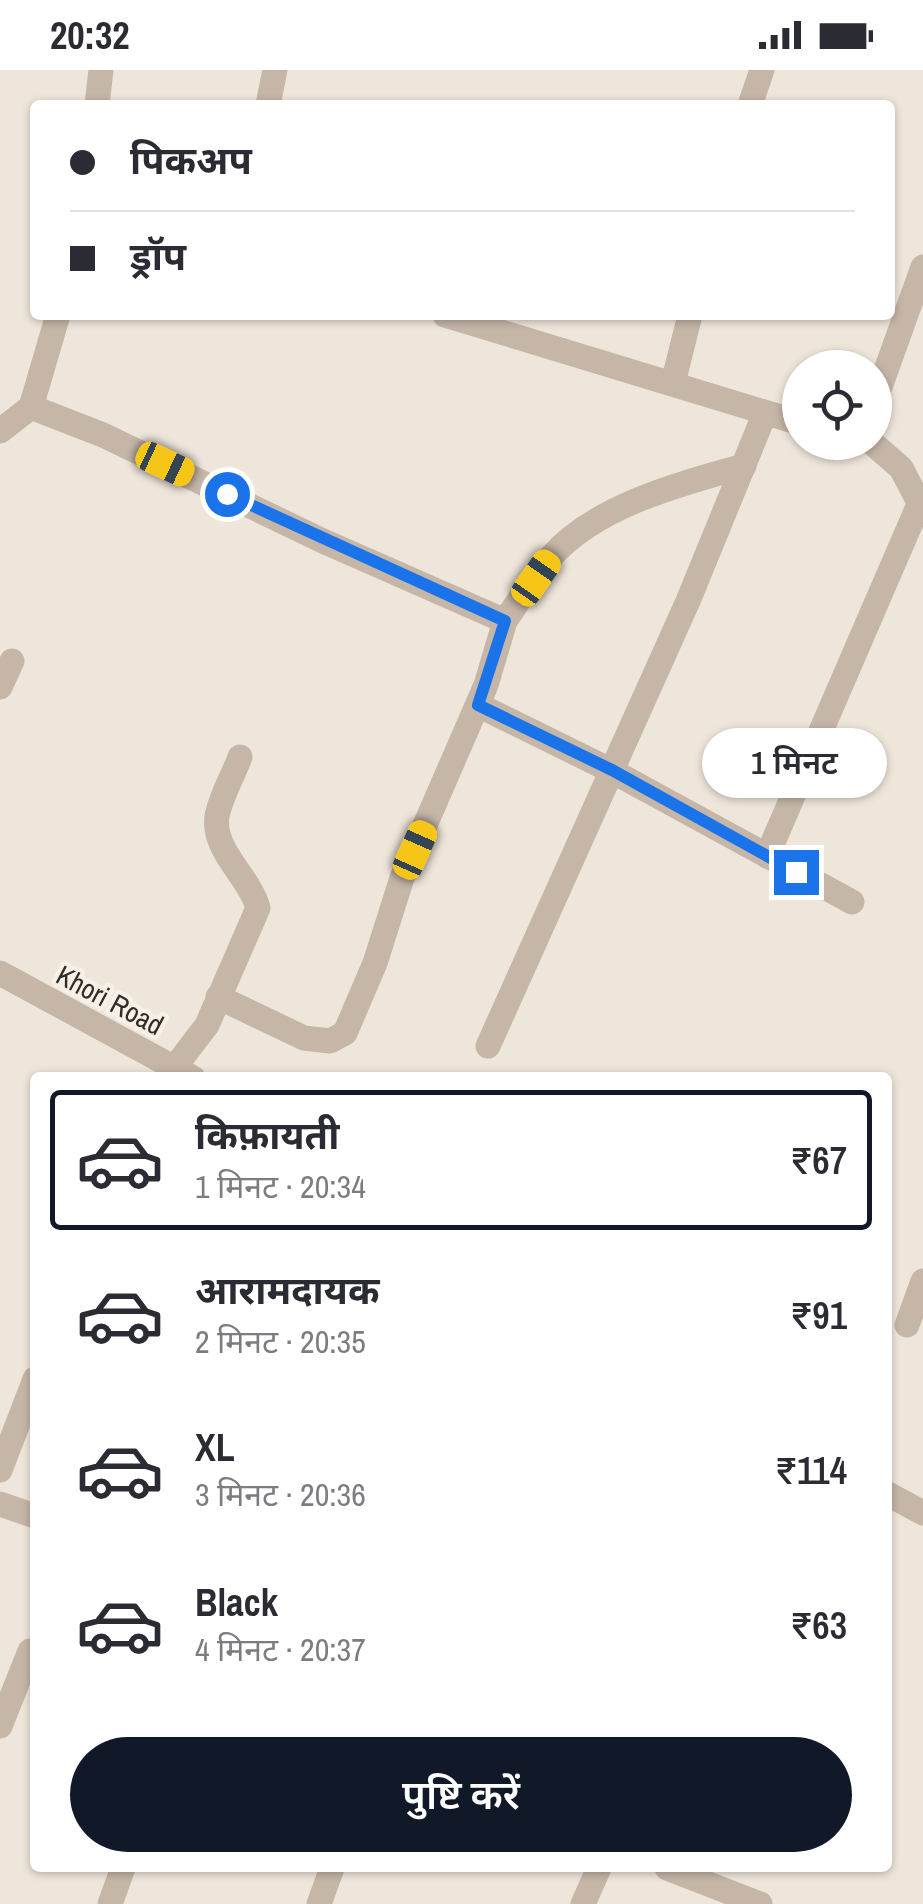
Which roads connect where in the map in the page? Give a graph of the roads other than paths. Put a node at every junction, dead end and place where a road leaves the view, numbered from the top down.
1 (101, 70) edge
2 (276, 70) edge
3 (762, 70) edge
4 (98, 100) edge
5 (272, 100) edge
6 (752, 100) edge
7 (922, 275) edge
8 (56, 320) edge
9 (463, 320) edge
10 (689, 320) edge
11 (892, 355) edge
12 (673, 383) junction
13 (30, 407) junction
14 (765, 413) junction
15 (782, 418) edge
16 (0, 432) edge
17 (892, 460) edge
18 (744, 466) junction
19 (922, 506) edge
20 (505, 621) junction
21 (12, 661) dead end
22 (0, 688) edge
23 (478, 705) junction
24 (240, 757) dead end
25 (612, 770) junction
26 (768, 856) junction
27 (852, 902) dead end
28 (0, 974) edge
29 (218, 997) junction
30 (488, 1046) dead end
31 (166, 1070) edge
32 (923, 1281) edge
33 (906, 1324) edge
34 (30, 1392) edge
35 (0, 1470) edge
36 (892, 1496) edge
37 (0, 1504) edge
38 (923, 1512) edge
39 (30, 1514) edge
40 (30, 1650) dead end
41 (0, 1726) edge
42 (122, 1872) edge
43 (330, 1872) edge
44 (597, 1872) edge
45 (677, 1872) edge
46 (110, 1904) edge
47 (318, 1904) edge
48 (583, 1904) edge
49 (760, 1904) edge

1 - 4 street
2 - 5 street
3 - 6 street
7 - 11 street
8 - 13 street
9 - 12 street
10 - 12 street
12 - 14 street
13 - 16 street
13 - 20 street
14 - 15 street
14 - 18 street
17 - 19 street
18 - 20 street
18 - 25 street
19 - 26 street
20 - 23 street
21 - 22 street
23 - 25 street
23 - 29 street
24 - 29 street
25 - 26 street
25 - 30 street
26 - 27 street
28 - 31 street, Khori Road
29 - 31 street
32 - 33 street
34 - 35 street
36 - 38 street
37 - 39 street
40 - 41 street
42 - 46 street
43 - 47 street
44 - 48 street
45 - 49 street

